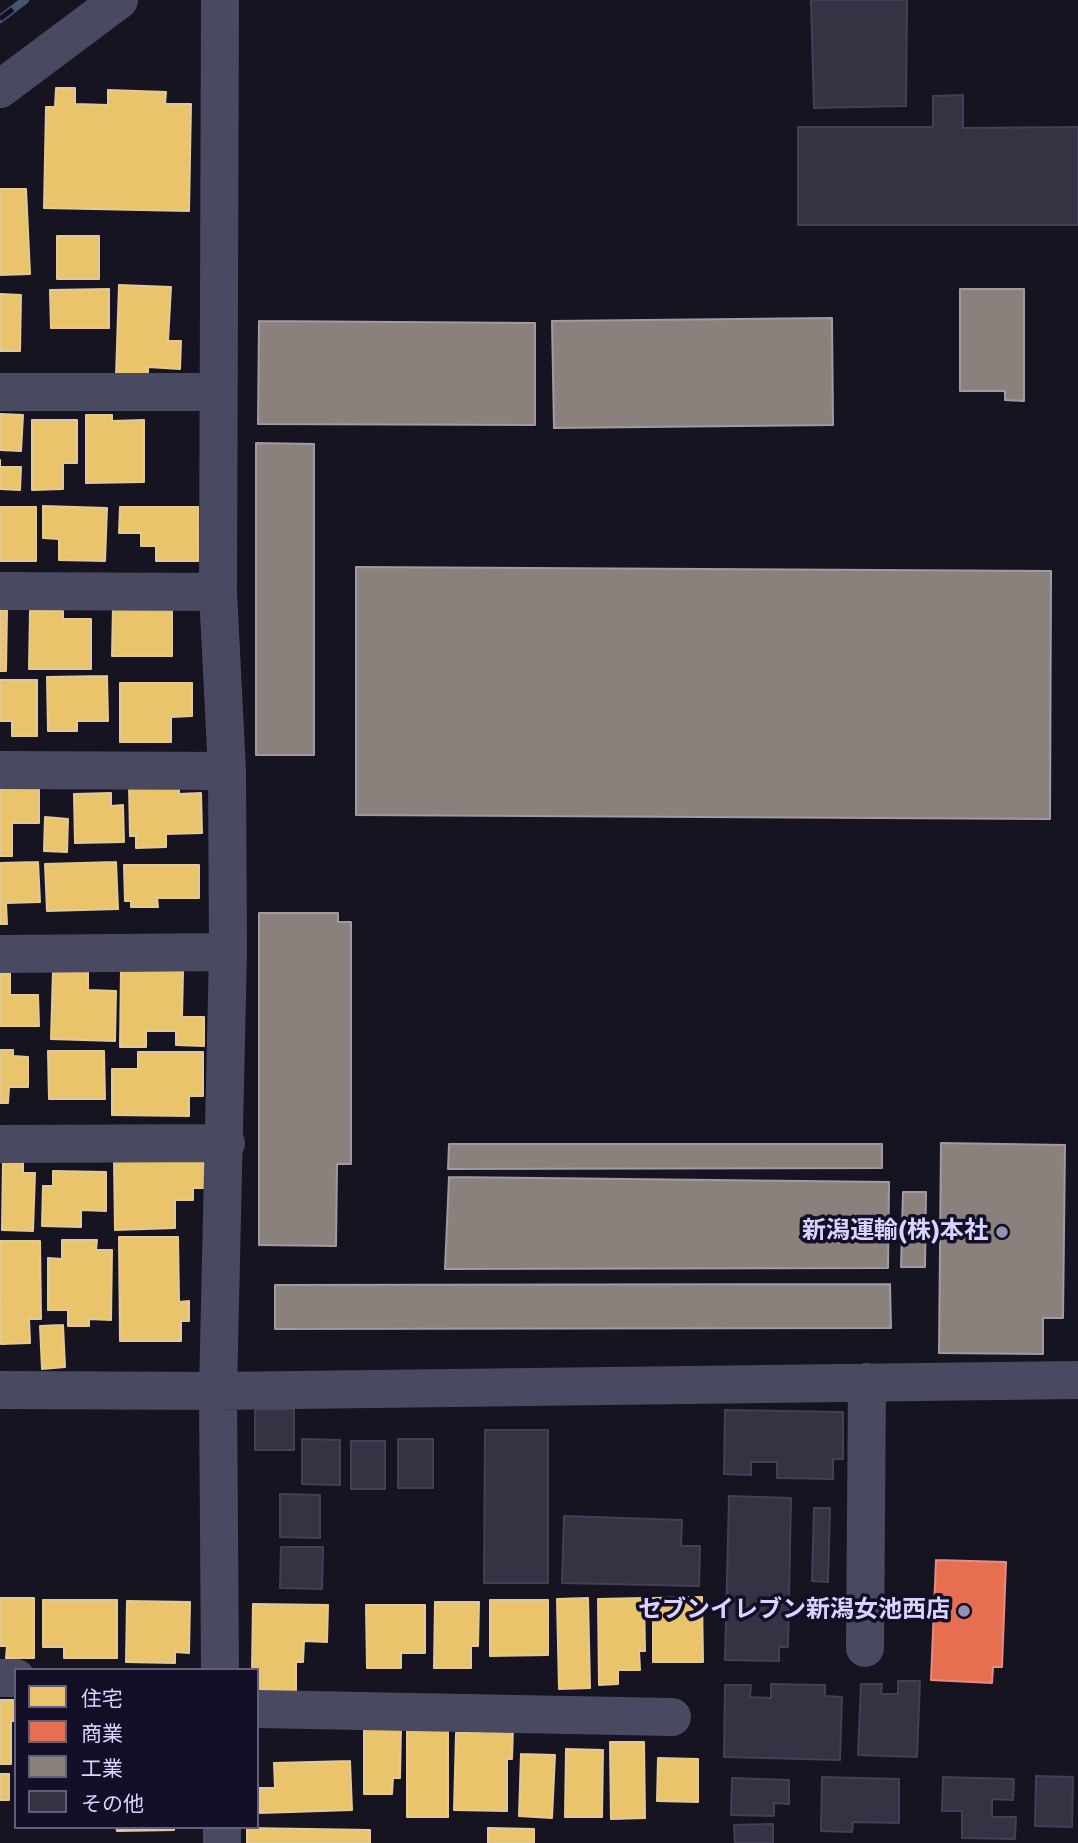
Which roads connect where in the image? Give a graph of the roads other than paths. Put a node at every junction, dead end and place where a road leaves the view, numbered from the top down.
1 (118, 0) edge
2 (220, 0) edge
3 (0, 89) edge
4 (0, 392) edge
5 (218, 393) junction
6 (0, 591) edge
7 (218, 592) junction
8 (0, 770) edge
9 (227, 771) junction
10 (228, 952) junction
11 (0, 954) edge
12 (226, 1143) junction
13 (0, 1144) edge
14 (1078, 1380) edge
15 (867, 1382) junction
16 (0, 1390) edge
17 (218, 1391) junction
18 (865, 1648) dead end
19 (220, 1668) edge
20 (259, 1709) edge
21 (672, 1717) dead end

1 - 3 street
2 - 5 street
4 - 5 street
5 - 7 street
6 - 7 street
7 - 9 street
8 - 9 street
9 - 10 street
10 - 11 street
10 - 12 street
12 - 13 street
12 - 17 street
14 - 15 street
15 - 17 street
15 - 18 street
16 - 17 street
17 - 19 street
20 - 21 street

